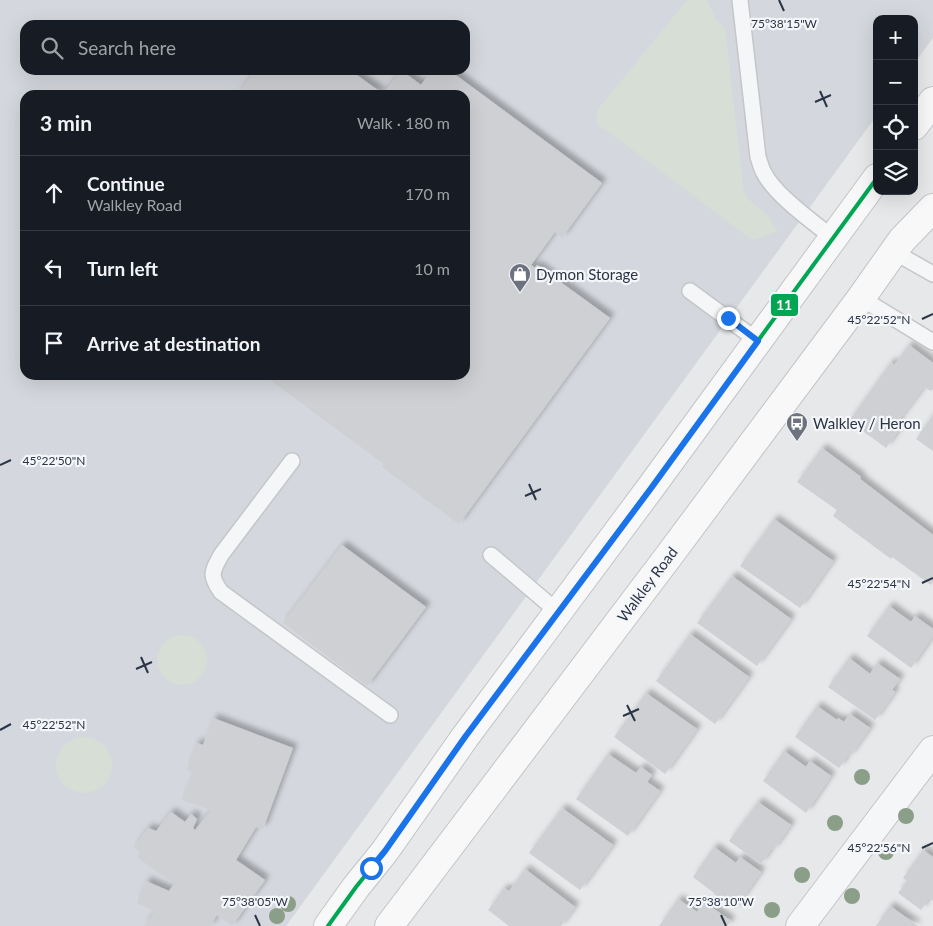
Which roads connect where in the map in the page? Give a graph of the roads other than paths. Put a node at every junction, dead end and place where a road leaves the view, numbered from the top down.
1 (740, 0) edge
2 (933, 101) edge
3 (918, 121) edge
4 (873, 183) edge
5 (933, 208) edge
6 (833, 238) junction
7 (898, 246) junction
8 (933, 274) edge
9 (690, 291) dead end
10 (861, 298) junction
11 (758, 341) junction
12 (933, 342) edge
13 (292, 461) dead end
14 (491, 555) dead end
15 (558, 612) junction
16 (390, 715) dead end
17 (933, 750) edge
18 (328, 926) edge
19 (389, 926) edge
20 (800, 926) edge

1 - 6 lane
2 - 3 main road
4 - 6 main road
5 - 7 main road, Walkley Road
6 - 11 main road
7 - 8 lane
7 - 10 main road, Walkley Road
9 - 11 lane
10 - 12 lane
10 - 19 main road, Walkley Road
11 - 15 main road
13 - 16 lane
14 - 15 lane
15 - 18 main road
17 - 20 street

